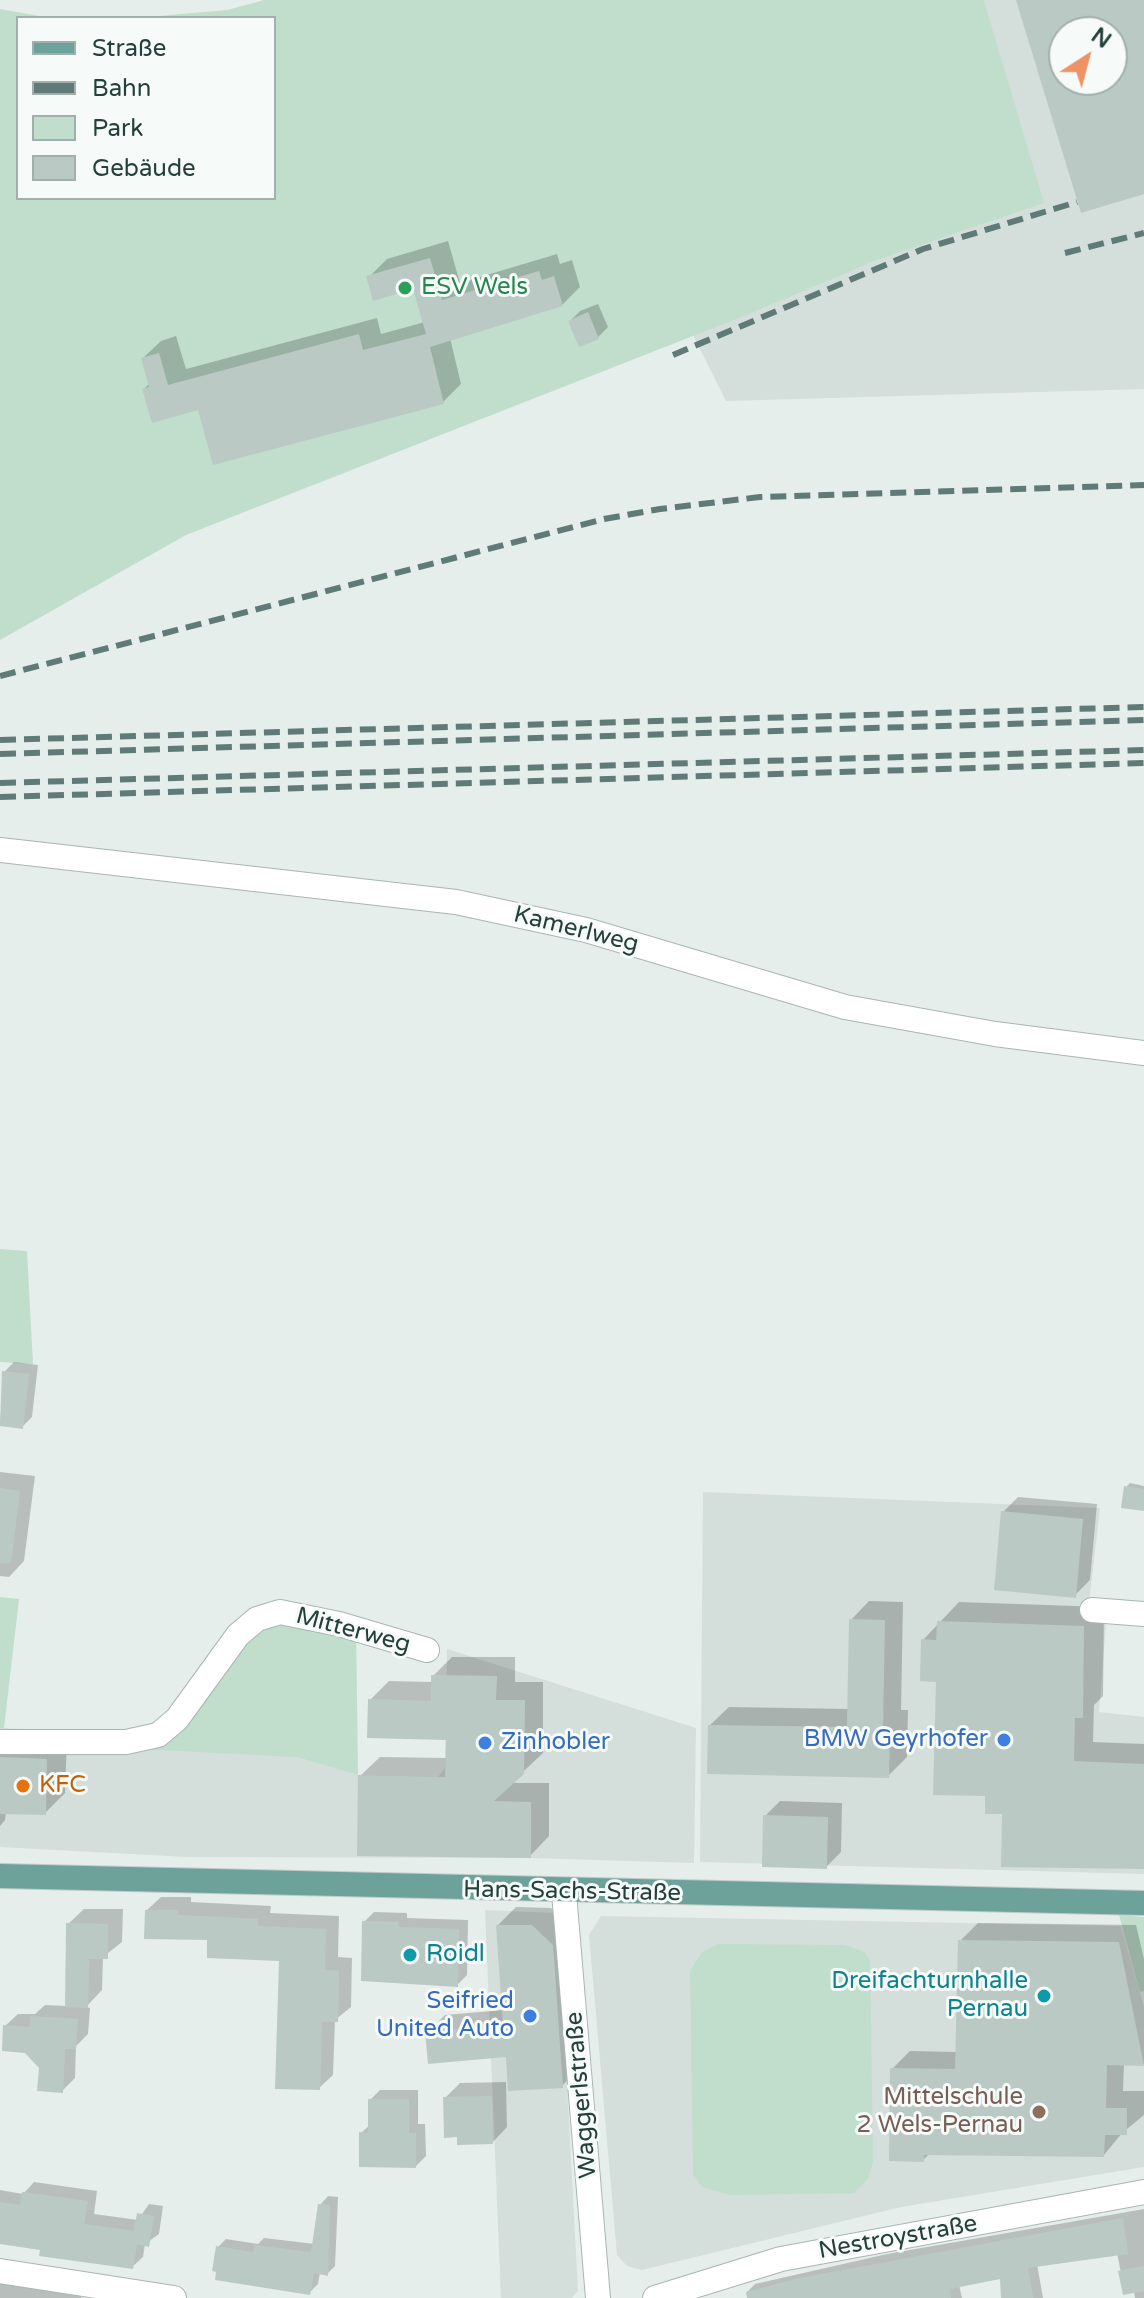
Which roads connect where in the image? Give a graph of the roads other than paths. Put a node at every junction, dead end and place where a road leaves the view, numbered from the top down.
1 (0, 850) edge
2 (1144, 1053) edge
3 (1092, 1610) dead end
4 (1144, 1614) edge
5 (427, 1650) dead end
6 (0, 1742) edge
7 (0, 1876) edge
8 (564, 1893) junction
9 (1144, 1903) edge
10 (1144, 2192) edge
11 (0, 2271) edge
12 (174, 2298) edge
13 (598, 2298) edge
14 (655, 2298) edge

1 - 2 street, Kamerlweg
3 - 4 street
5 - 6 street, Mitterweg
7 - 8 main road, Hans-Sachs-Straße
8 - 9 main road, Hans-Sachs-Straße
8 - 13 street, Waggerlstraße
10 - 14 street, Nestroystraße
11 - 12 street

